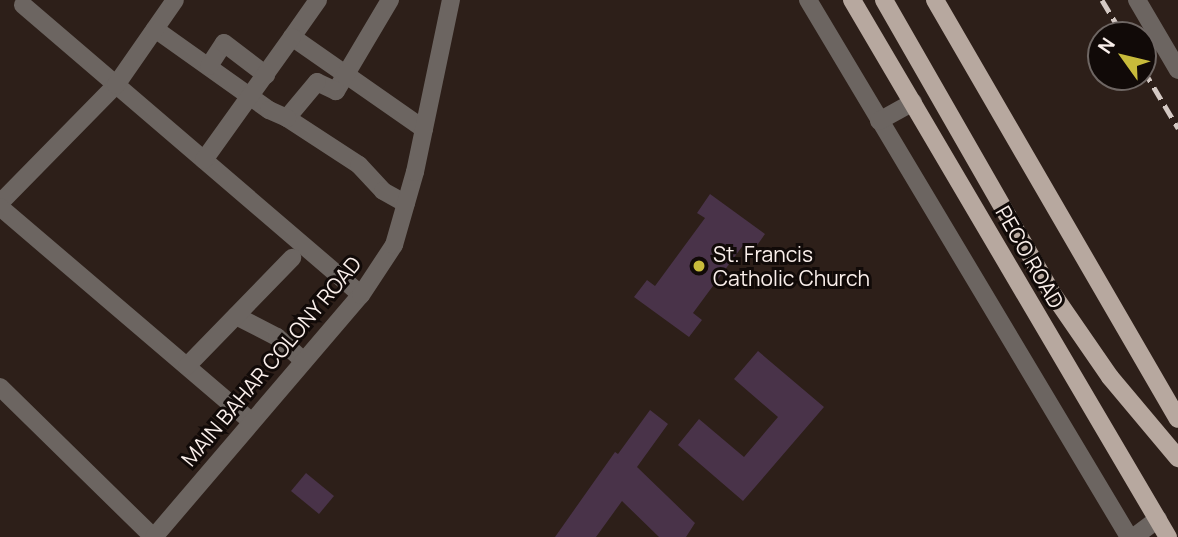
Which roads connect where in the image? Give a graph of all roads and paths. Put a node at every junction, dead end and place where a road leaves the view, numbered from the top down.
1 (175, 0) edge
2 (318, 0) edge
3 (390, 0) edge
4 (451, 0) edge
5 (808, 0) edge
6 (852, 0) edge
7 (884, 0) edge
8 (935, 0) edge
9 (1137, 0) edge
10 (23, 5) dead end
11 (155, 29) junction
12 (292, 37) junction
13 (209, 66) junction
14 (1178, 70) edge
15 (345, 74) junction
16 (266, 75) junction
17 (116, 85) junction
18 (250, 96) junction
19 (913, 102) junction
20 (287, 118) junction
21 (879, 121) junction
22 (424, 129) junction
23 (204, 160) junction
24 (406, 204) junction
25 (0, 205) edge
26 (292, 258) dead end
27 (361, 295) junction
28 (236, 316) junction
29 (304, 361) junction
30 (187, 366) junction
31 (0, 387) edge
32 (1178, 419) edge
33 (252, 422) junction
34 (1178, 458) edge
35 (1158, 519) junction
36 (153, 537) edge
37 (1131, 537) edge
38 (1168, 537) edge

1 - 11 street
2 - 12 street
3 - 15 street
4 - 22 street, MAIN BAHAR COLONY ROAD
5 - 21 street
6 - 19 main road, PECO ROAD
7 - 34 main road
8 - 32 main road
9 - 14 street
10 - 17 street
11 - 13 street
11 - 17 street
12 - 15 street
12 - 16 street
13 - 16 street
13 - 18 street
15 - 20 street
15 - 22 street
16 - 18 street
17 - 23 street
17 - 25 street
18 - 20 street
18 - 23 street
19 - 21 street
19 - 35 main road, PECO ROAD
20 - 24 street
21 - 37 street
22 - 24 street, MAIN BAHAR COLONY ROAD
23 - 27 street
24 - 27 street, MAIN BAHAR COLONY ROAD
25 - 30 street
26 - 28 street
27 - 29 street, MAIN BAHAR COLONY ROAD
28 - 29 street
28 - 30 street
29 - 33 street, MAIN BAHAR COLONY ROAD
30 - 33 street
31 - 36 street
33 - 36 street, MAIN BAHAR COLONY ROAD
35 - 37 street
35 - 38 main road, PECO ROAD

